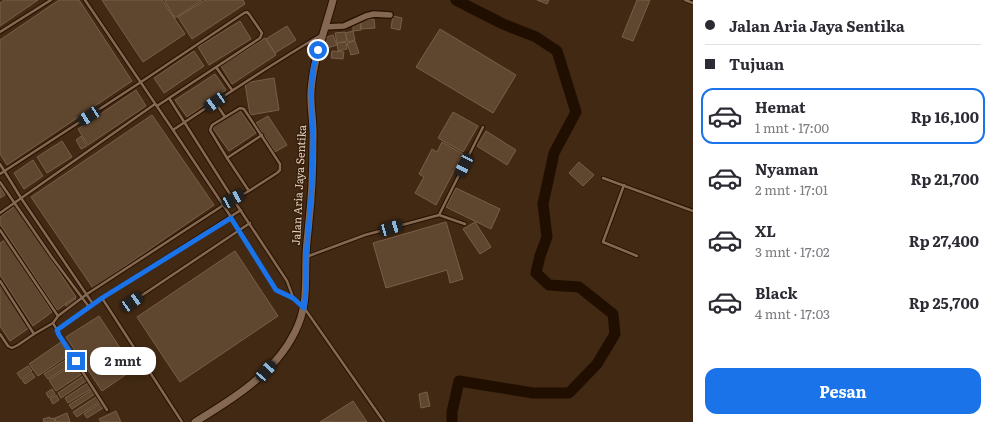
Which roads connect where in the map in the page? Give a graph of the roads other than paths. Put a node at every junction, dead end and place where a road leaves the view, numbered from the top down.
1 (51, 0) edge
2 (85, 0) edge
3 (685, 0) edge
4 (333, 1) edge
5 (693, 3) edge
6 (390, 15) dead end
7 (325, 30) junction
8 (0, 32) edge
9 (216, 67) junction
10 (141, 82) junction
11 (232, 90) junction
12 (169, 98) junction
13 (215, 102) junction
14 (156, 105) junction
15 (225, 117) junction
16 (185, 122) junction
17 (483, 127) dead end
18 (173, 130) junction
19 (262, 135) junction
20 (227, 158) junction
21 (0, 164) edge
22 (4, 171) junction
23 (0, 174) edge
24 (604, 178) dead end
25 (0, 182) edge
26 (624, 185) junction
27 (249, 190) junction
28 (21, 198) junction
29 (233, 199) junction
30 (15, 203) junction
31 (222, 206) junction
32 (241, 210) junction
33 (693, 211) edge
34 (0, 213) edge
35 (439, 215) junction
36 (231, 218) junction
37 (250, 223) junction
38 (465, 224) dead end
39 (0, 230) edge
40 (238, 231) junction
41 (637, 256) dead end
42 (306, 257) junction
43 (0, 281) edge
44 (87, 294) junction
45 (82, 298) junction
46 (102, 298) junction
47 (293, 298) junction
48 (132, 302) dead end
49 (93, 304) junction
50 (89, 307) junction
51 (304, 308) junction
52 (58, 316) junction
53 (53, 323) junction
54 (57, 330) junction
55 (0, 334) edge
56 (34, 334) junction
57 (107, 410) dead end
58 (182, 422) edge
59 (195, 422) edge
60 (384, 422) edge

1 - 8 lane
2 - 10 lane
3 - 5 lane
4 - 7 street, Jalan Aria Jaya Sentika
6 - 7 street
7 - 11 lane
7 - 42 street, Jalan Aria Jaya Sentika
9 - 10 lane
9 - 11 lane
9 - 12 lane
10 - 14 lane
10 - 22 lane
11 - 13 lane
12 - 14 lane
12 - 16 lane
13 - 15 lane
13 - 16 lane
14 - 18 lane
14 - 28 lane
15 - 19 lane
15 - 20 lane
16 - 18 lane
16 - 29 lane
17 - 35 lane
18 - 31 lane
19 - 20 lane
19 - 27 lane
20 - 27 lane
21 - 22 lane
22 - 23 lane
22 - 28 lane
24 - 26 lane
25 - 30 lane
26 - 33 lane
26 - 41 lane
27 - 29 lane
28 - 30 lane
28 - 44 lane
29 - 31 lane
29 - 32 lane
30 - 34 lane
30 - 45 lane
31 - 36 lane
31 - 44 lane
32 - 36 lane
32 - 37 lane
35 - 38 lane
35 - 42 lane
36 - 40 lane
36 - 46 lane
37 - 40 lane
37 - 47 lane
39 - 52 lane
40 - 47 lane
40 - 48 lane
42 - 51 street, Jalan Aria Jaya Sentika
43 - 56 lane
44 - 45 lane
44 - 49 lane
45 - 50 lane
45 - 52 lane
46 - 49 lane
46 - 58 lane
47 - 51 lane
49 - 50 lane
50 - 54 lane
51 - 59 street, Jalan Aria Jaya Sentika
51 - 60 lane
52 - 53 lane
53 - 54 lane
53 - 56 lane
54 - 57 lane
55 - 56 lane

